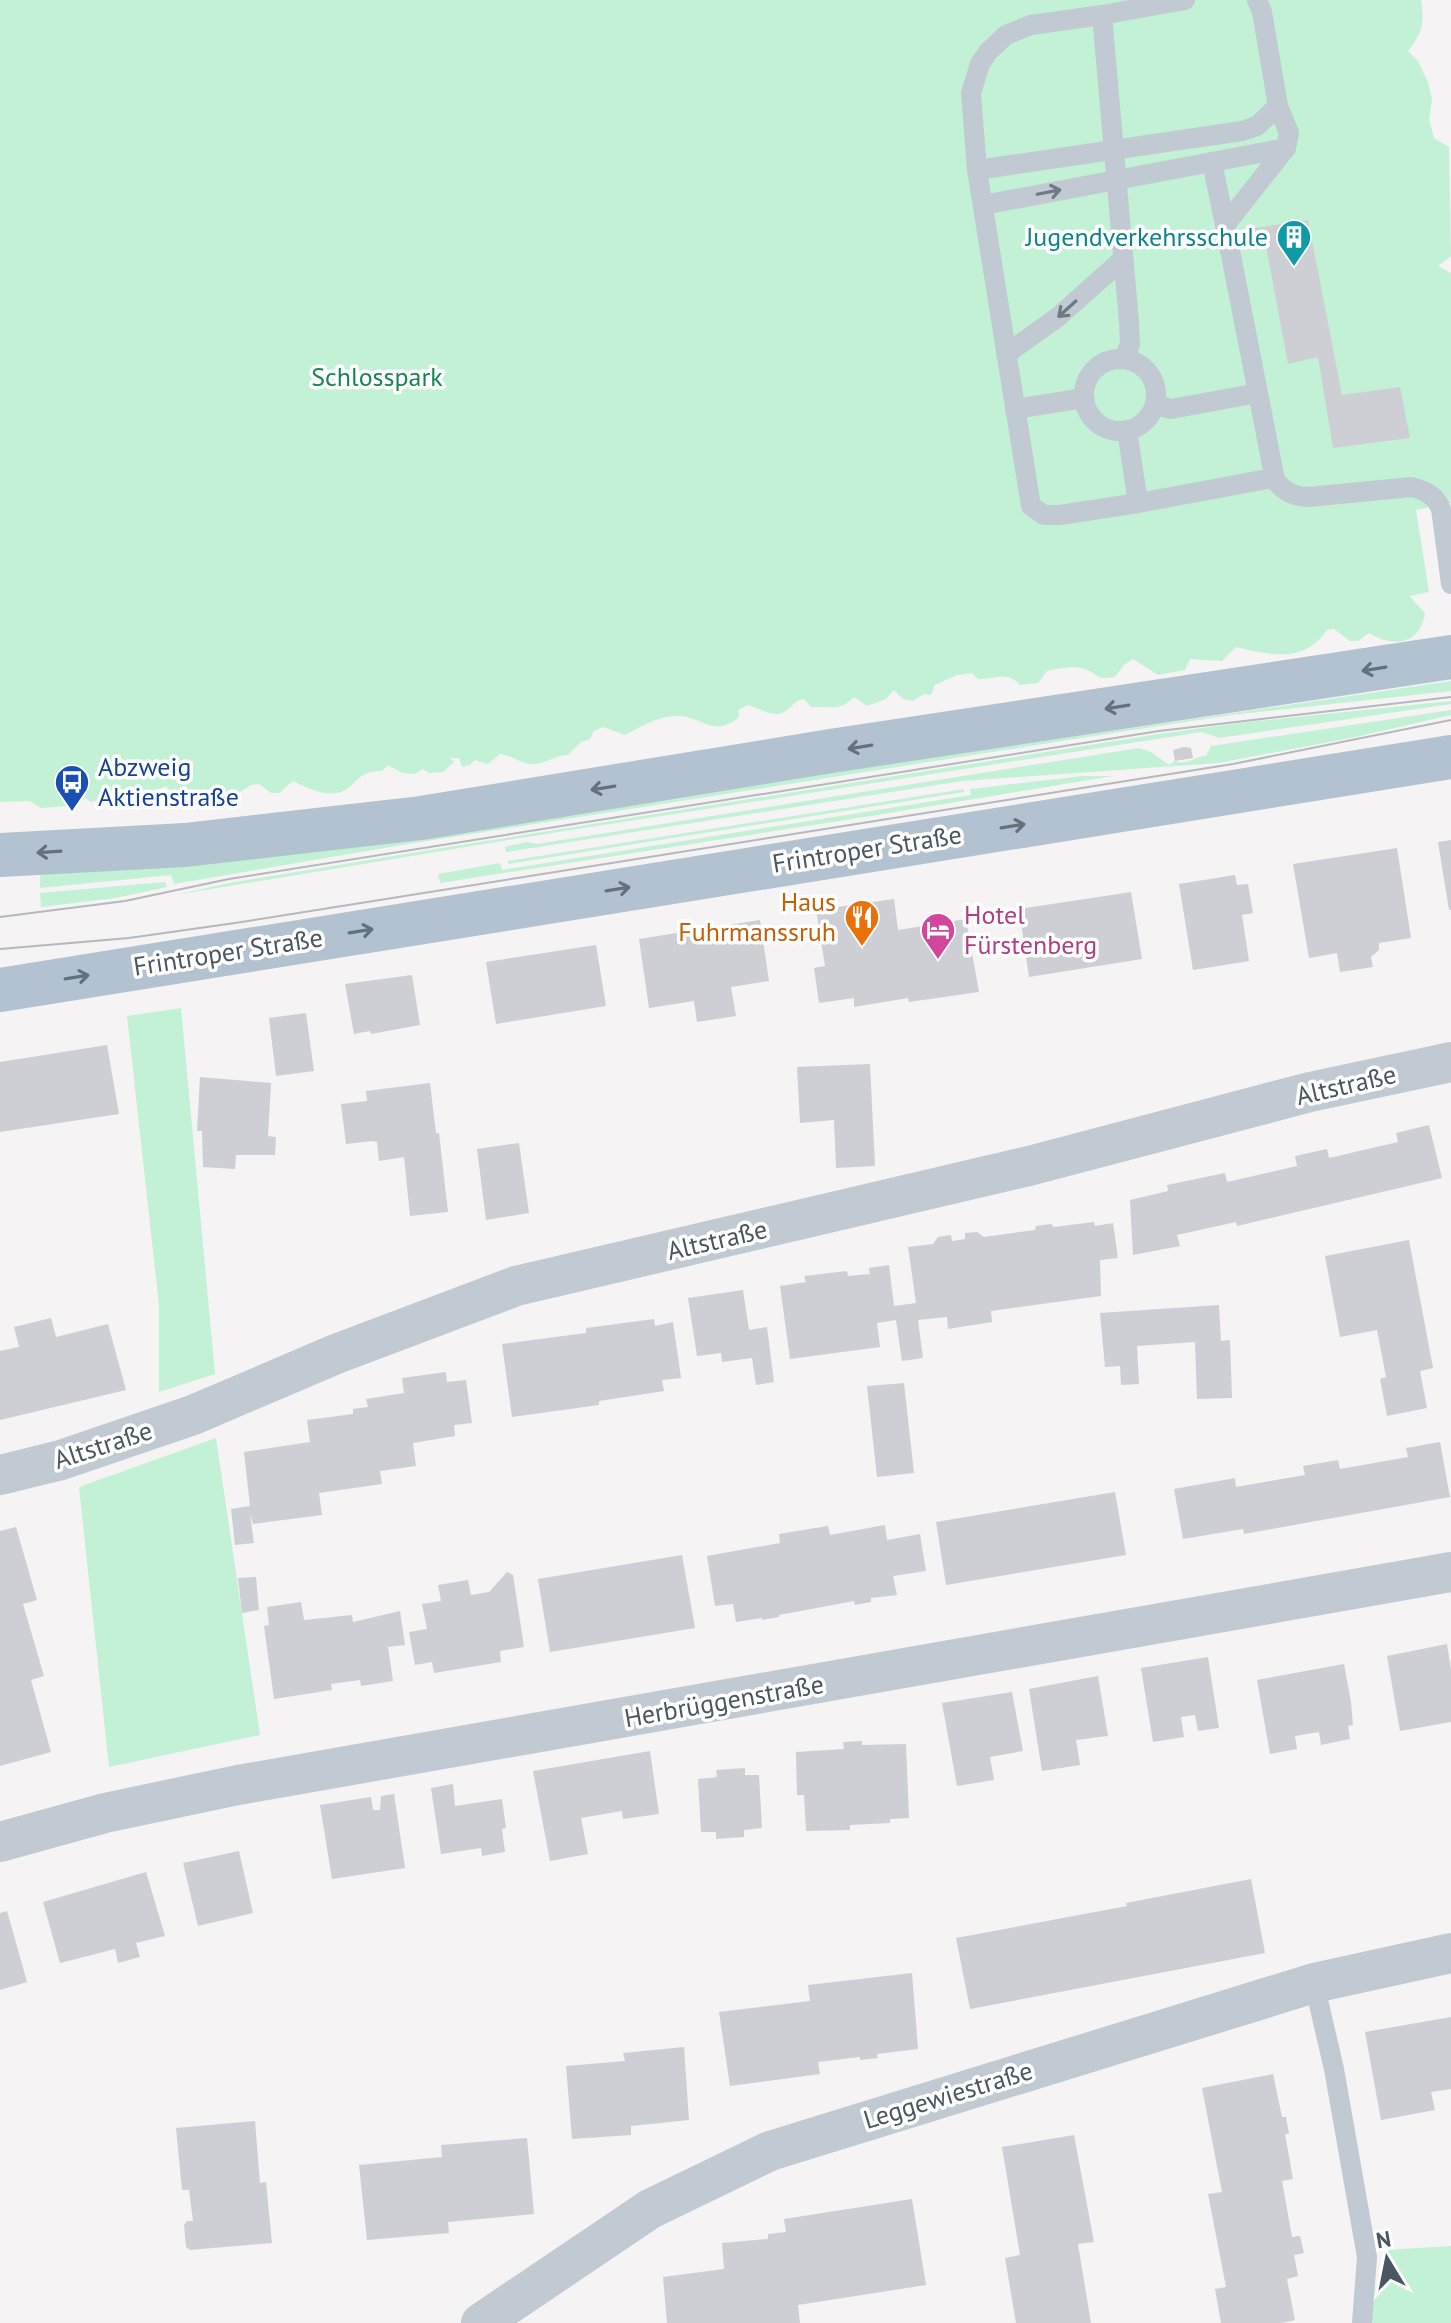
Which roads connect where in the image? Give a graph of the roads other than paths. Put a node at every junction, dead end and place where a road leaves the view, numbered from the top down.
1 (1185, 0) edge
2 (1257, 0) edge
3 (1102, 15) junction
4 (1278, 106) junction
5 (1286, 148) junction
6 (1114, 150) junction
7 (1212, 162) junction
8 (977, 170) junction
9 (1115, 179) junction
10 (983, 205) junction
11 (1225, 225) junction
12 (1123, 259) junction
13 (1006, 354) junction
14 (1124, 359) junction
15 (1258, 393) junction
16 (1084, 398) junction
17 (1155, 405) junction
18 (1015, 409) junction
19 (1127, 430) junction
20 (1273, 478) junction
21 (1138, 503) junction
22 (1451, 584) edge
23 (1451, 657) edge
24 (1451, 757) edge
25 (0, 855) edge
26 (0, 990) edge
27 (1451, 1062) edge
28 (0, 1475) edge
29 (1451, 1572) edge
30 (0, 1842) edge
31 (1451, 1953) edge
32 (1314, 1983) junction
33 (481, 2323) edge
34 (1362, 2323) edge

1 - 3 lane
2 - 4 lane
3 - 6 lane
3 - 8 lane
4 - 5 lane
4 - 6 lane
5 - 7 lane
5 - 11 lane
6 - 8 lane
6 - 9 lane
7 - 9 lane
7 - 11 lane
8 - 10 lane
10 -> 9 lane
9 - 12 lane
10 - 13 lane
11 - 15 lane
12 -> 13 lane
12 - 14 lane
13 - 18 lane
14 - 16 lane
14 - 17 lane
15 - 17 lane
15 - 20 lane
16 - 18 lane
16 - 19 lane
17 - 19 lane
18 - 21 lane
19 - 21 lane
20 - 21 lane
20 - 22 lane
23 -> 25 main road
26 -> 24 main road, Frintroper Straße
27 - 28 street, Altstraße
29 - 30 street, Herbrüggenstraße
31 - 32 street, Leggewiestraße
32 - 33 street, Leggewiestraße
32 - 34 lane

